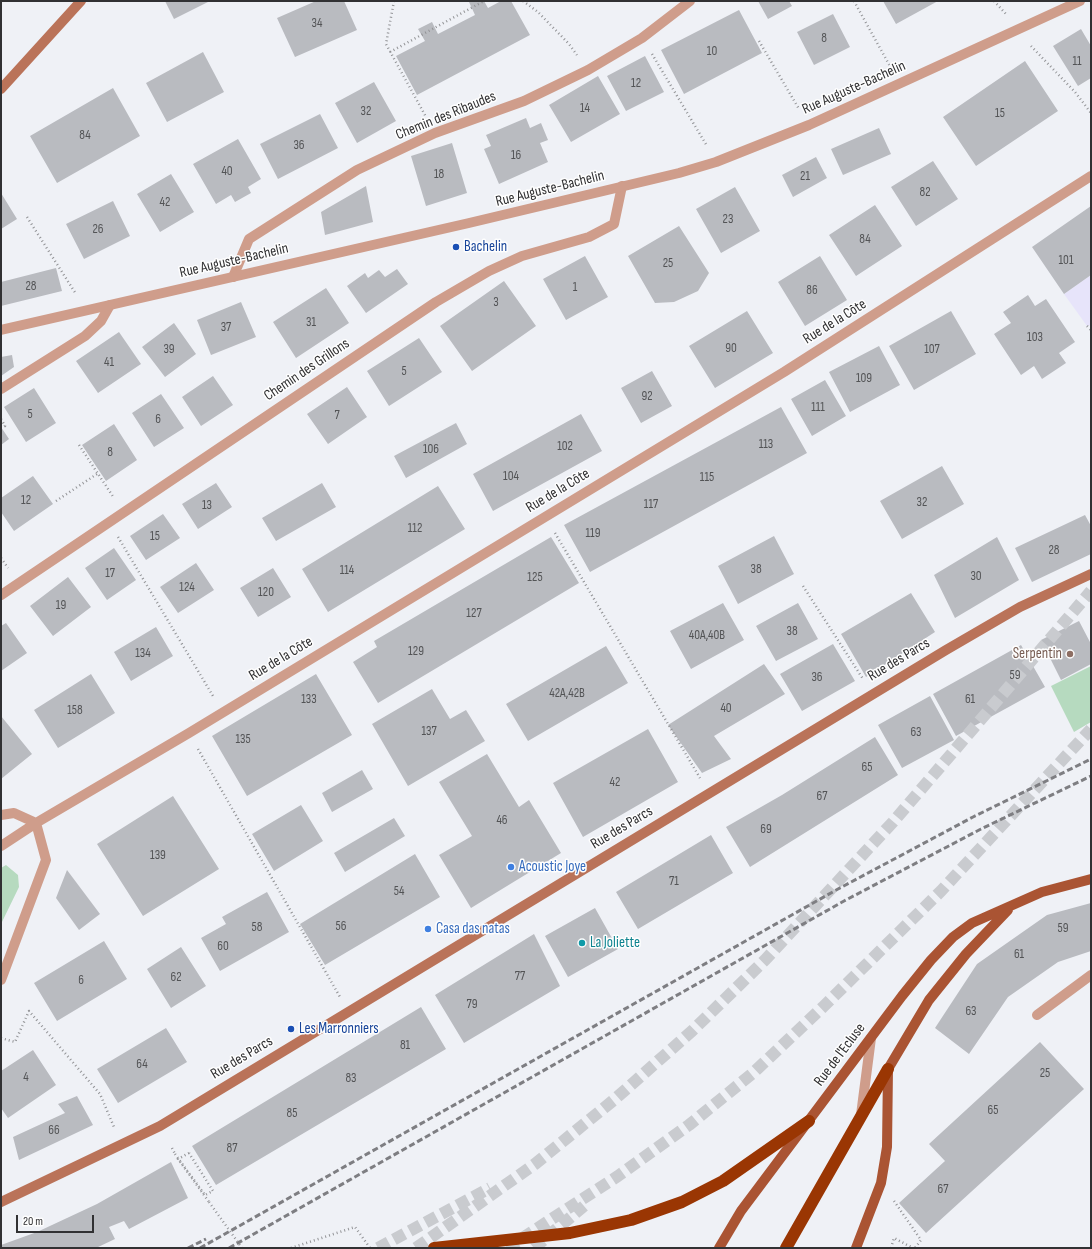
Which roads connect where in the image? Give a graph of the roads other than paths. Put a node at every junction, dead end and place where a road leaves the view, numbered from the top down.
1 (81, 1) edge
2 (690, 1) edge
3 (1080, 1) edge
4 (1, 89) edge
5 (1091, 176) edge
6 (622, 186) junction
7 (233, 277) junction
8 (110, 304) junction
9 (1, 330) edge
10 (1, 389) edge
11 (1091, 574) edge
12 (1, 595) edge
13 (1, 815) edge
14 (36, 823) junction
15 (1, 846) edge
16 (1091, 879) edge
17 (1010, 907) junction
18 (1091, 975) edge
19 (1, 980) edge
20 (1037, 1015) dead end
21 (871, 1038) junction
22 (888, 1069) junction
23 (860, 1115) junction
24 (809, 1121) junction
25 (1, 1202) edge
26 (434, 1248) edge
27 (719, 1248) edge
28 (786, 1248) edge
29 (856, 1248) edge

1 - 4 main road
2 - 7 street, Chemin des Ribaudes
3 - 6 street, Rue Auguste-Bachelin
5 - 14 street, Rue de la Côte
6 - 7 street, Rue Auguste-Bachelin
6 - 12 street, Chemin des Grillons
7 - 8 street, Rue Auguste-Bachelin
8 - 9 street, Rue Auguste-Bachelin
8 - 10 street
11 - 25 main road, Rue des Parcs
13 - 14 street
14 - 15 street, Rue de la Côte
14 - 19 street
16 - 17 main road, Rue de l'Ecluse
17 - 21 main road, Rue de l'Ecluse
17 - 22 main road, Rue de l'Ecluse
18 - 20 street
21 - 23 street
21 - 24 main road, Rue de l'Ecluse
22 - 23 highway
22 - 29 main road, Rue de l'Ecluse
23 - 28 highway
24 - 26 highway
24 - 27 main road, Rue de l'Ecluse

